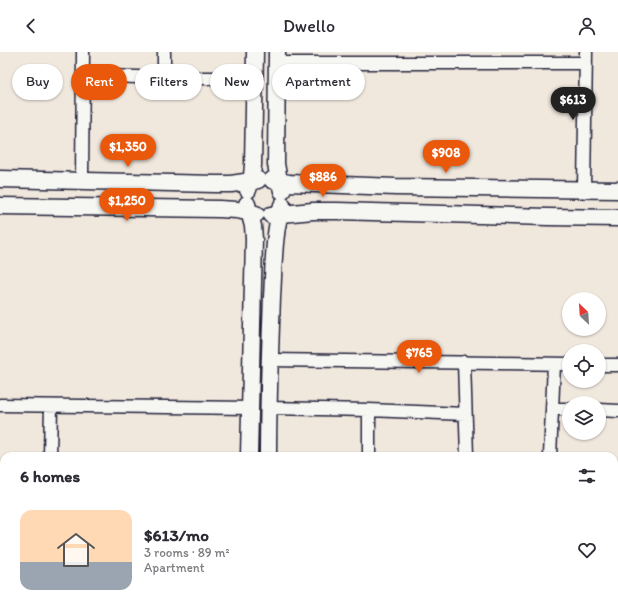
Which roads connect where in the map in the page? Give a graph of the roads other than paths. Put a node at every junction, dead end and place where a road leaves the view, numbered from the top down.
1 (83, 52) edge
2 (164, 52) edge
3 (254, 52) edge
4 (277, 58) edge
5 (586, 58) edge
6 (82, 64) edge
7 (164, 64) edge
8 (254, 64) edge
9 (82, 100) edge
10 (254, 100) edge
11 (0, 179) edge
12 (82, 181) junction
13 (337, 185) junction
14 (584, 189) junction
15 (618, 190) edge
16 (265, 197) junction
17 (0, 206) edge
18 (337, 211) junction
19 (618, 218) edge
20 (269, 360) junction
21 (464, 362) junction
22 (554, 364) junction
23 (562, 364) edge
24 (606, 365) edge
25 (618, 365) edge
26 (0, 405) edge
27 (51, 406) junction
28 (250, 408) junction
29 (268, 408) junction
30 (552, 409) junction
31 (369, 410) junction
32 (562, 410) edge
33 (606, 410) edge
34 (618, 411) edge
35 (465, 414) junction
36 (50, 452) edge
37 (249, 452) edge
38 (268, 452) edge
39 (369, 452) edge
40 (467, 452) edge
41 (550, 452) edge

1 - 6 street
2 - 7 street
3 - 8 main road
4 - 5 street
4 - 16 main road
5 - 14 street
9 - 12 street
10 - 16 main road
11 - 12 main road
12 - 16 main road
13 - 14 main road
13 - 16 main road
13 - 18 main road
14 - 15 main road
16 - 17 main road
16 - 18 main road
16 - 20 main road
16 - 28 main road
18 - 19 main road
20 - 21 street
20 - 29 main road
21 - 22 street
21 - 35 street
22 - 23 street
22 - 30 street
24 - 25 street
26 - 27 street
27 - 28 street
27 - 36 street
28 - 37 main road
29 - 31 street
29 - 38 main road
30 - 32 street
30 - 41 street
31 - 35 street
31 - 39 street
33 - 34 street
35 - 40 street

